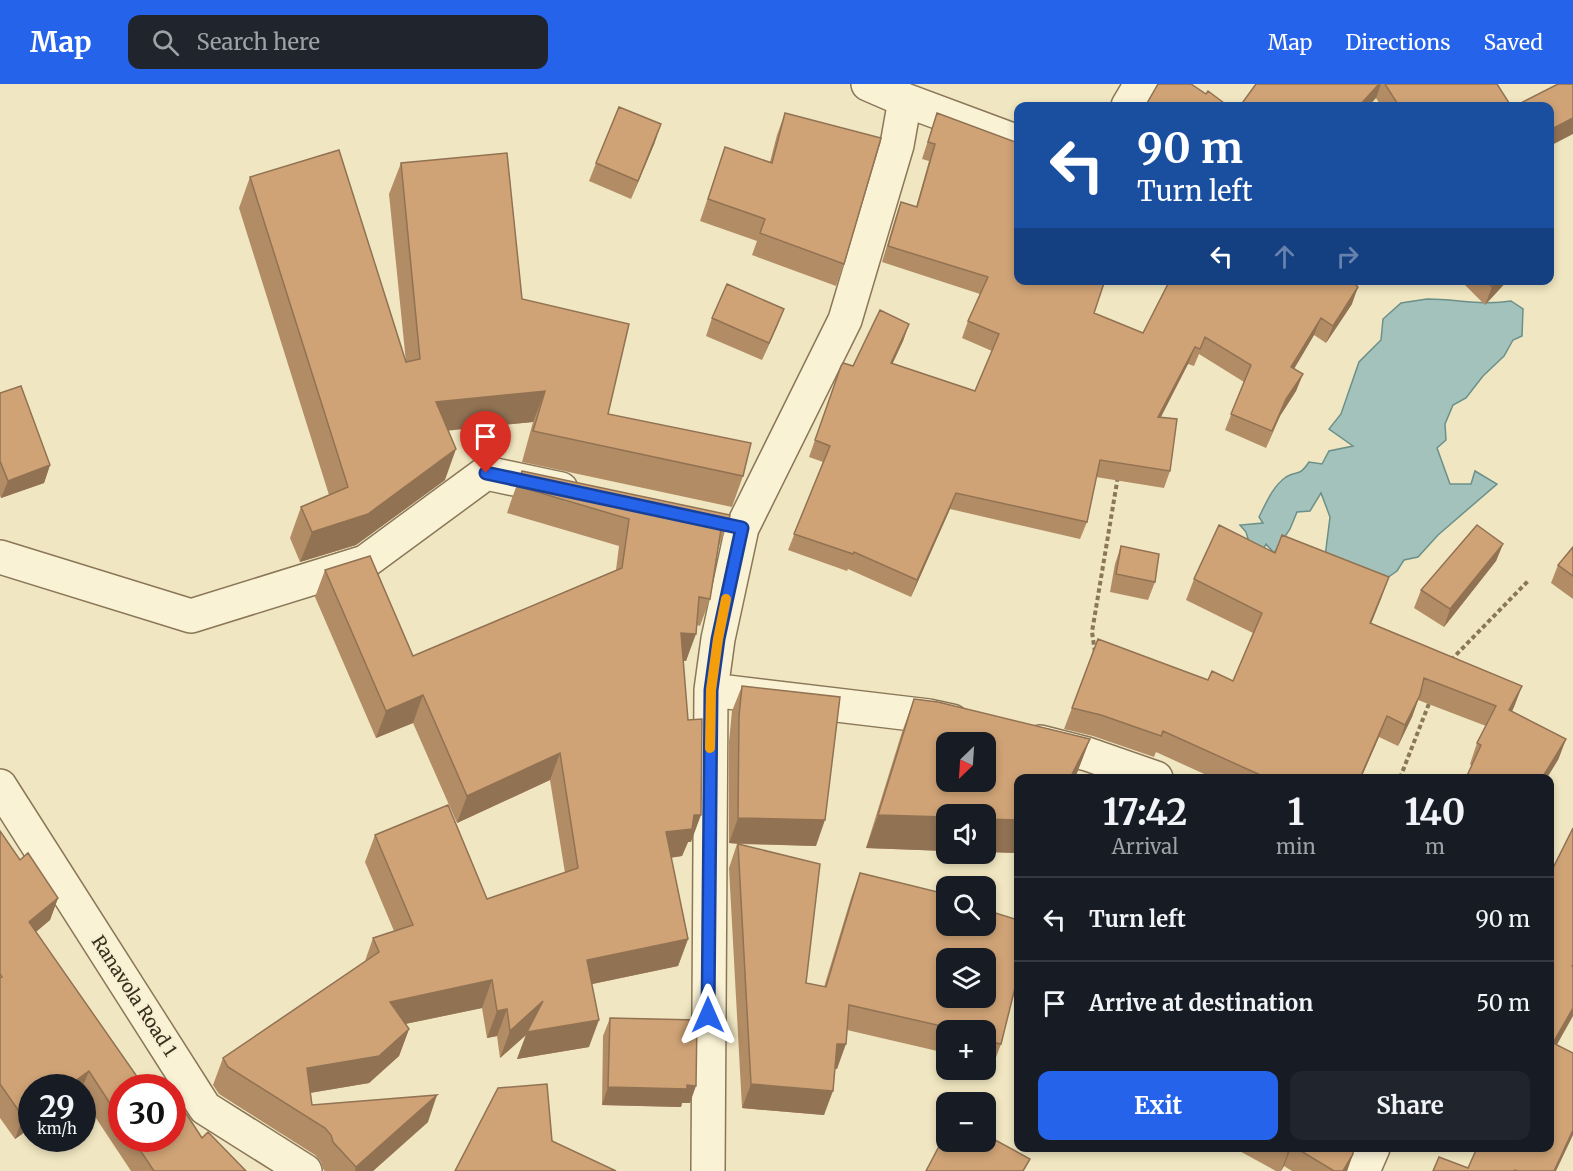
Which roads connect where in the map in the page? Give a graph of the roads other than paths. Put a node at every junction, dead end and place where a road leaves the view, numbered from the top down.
1 (868, 84) edge
2 (1141, 84) edge
3 (905, 100) junction
4 (1130, 102) edge
5 (1014, 141) edge
6 (591, 495) edge
7 (0, 557) edge
8 (711, 690) junction
9 (1144, 774) edge
10 (0, 786) edge
11 (1371, 1152) edge
12 (305, 1171) edge
13 (708, 1171) edge
14 (1363, 1171) edge

1 - 3 street
2 - 4 street
3 - 5 street
3 - 8 street
6 - 7 street
8 - 9 street
8 - 13 street
10 - 12 street, Ranavola Road 1
11 - 14 street

